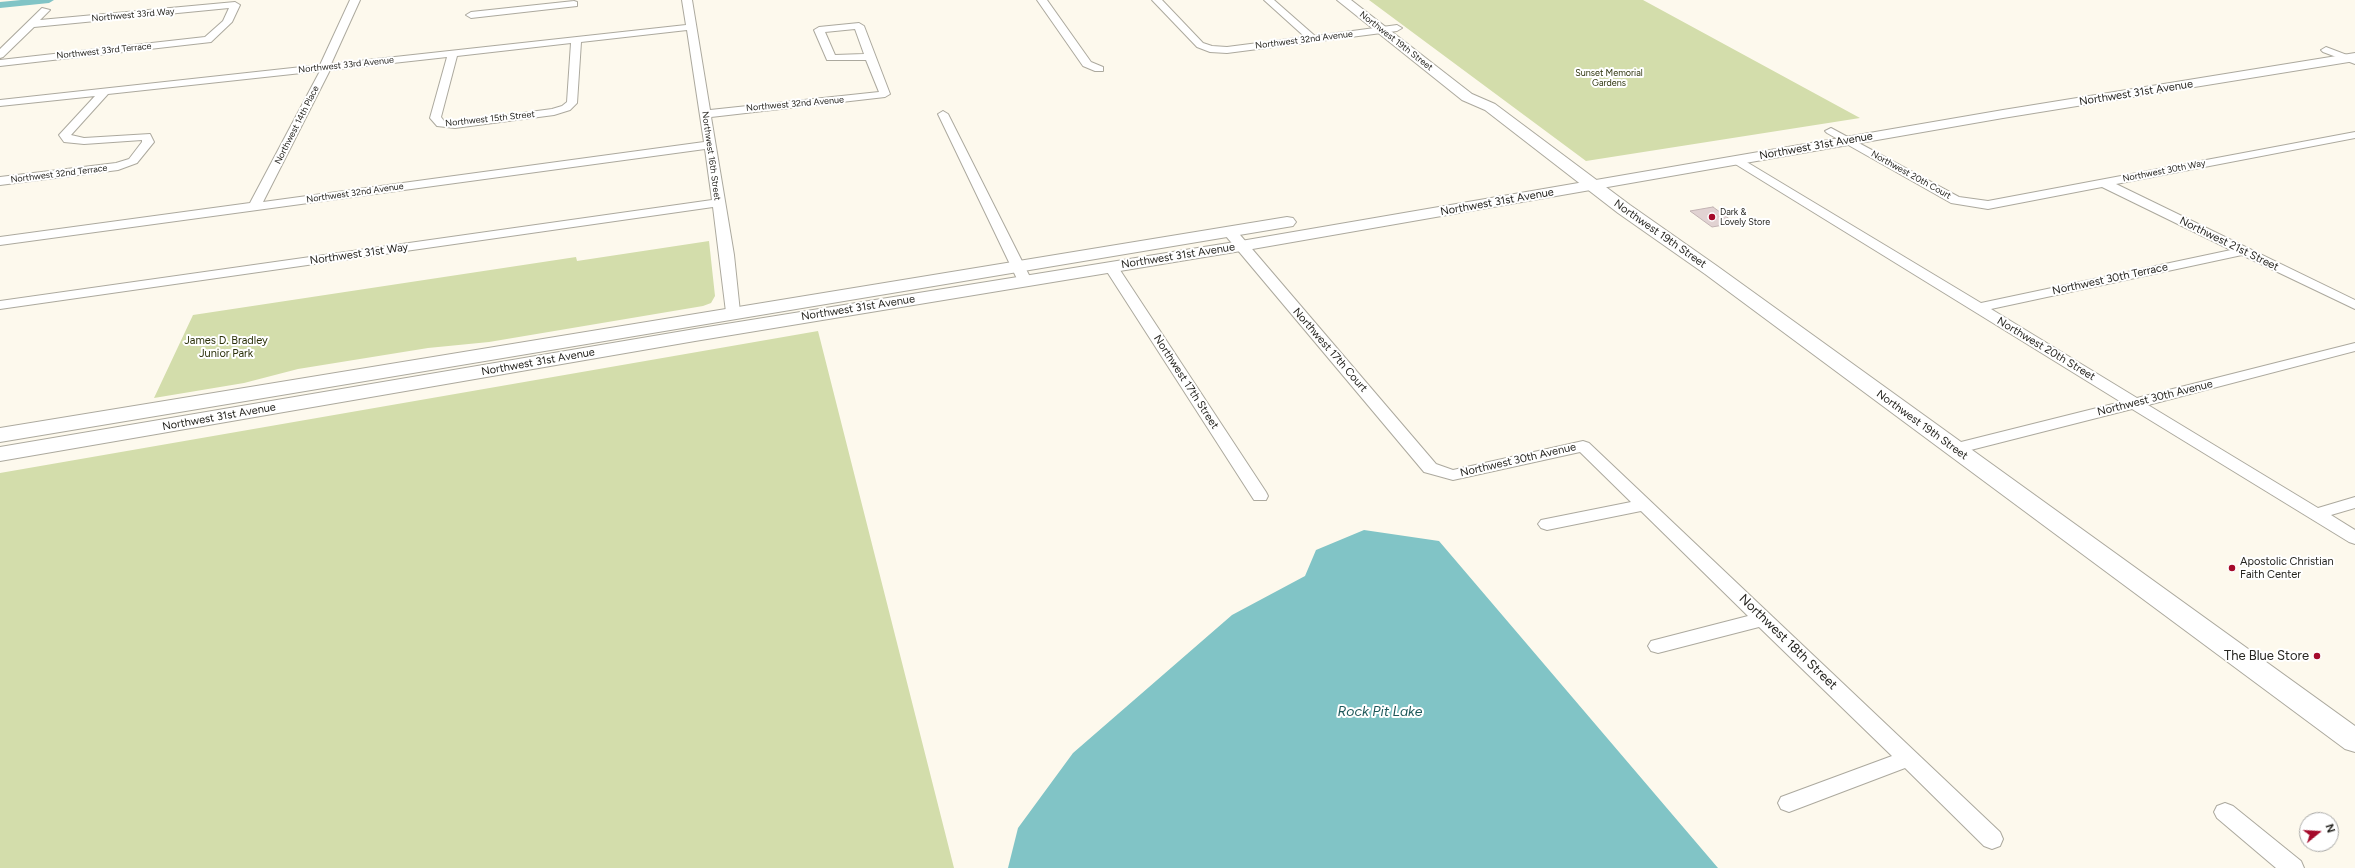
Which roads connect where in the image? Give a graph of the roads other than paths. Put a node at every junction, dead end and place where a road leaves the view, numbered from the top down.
1 (355, 0) edge
2 (688, 0) edge
3 (1042, 0) edge
4 (1157, 0) edge
5 (1270, 0) edge
6 (1343, 0) edge
7 (1359, 0) edge
8 (574, 4) dead end
9 (522, 5) edge
10 (45, 10) dead end
11 (471, 15) dead end
12 (32, 24) junction
13 (692, 27) junction
14 (1397, 28) junction
15 (1382, 30) junction
16 (1313, 39) junction
17 (208, 40) joint
18 (576, 40) junction
19 (453, 54) junction
20 (0, 55) edge
21 (2353, 56) edge
22 (870, 57) junction
23 (0, 63) edge
24 (324, 68) junction
25 (1099, 69) dead end
26 (104, 92) junction
27 (0, 103) edge
28 (1490, 107) junction
29 (705, 114) junction
30 (944, 114) dead end
31 (1830, 131) junction
32 (2355, 135) edge
33 (1848, 141) junction
34 (710, 145) junction
35 (1736, 160) junction
36 (1585, 180) junction
37 (0, 181) edge
38 (2102, 182) junction
39 (718, 203) junction
40 (1972, 204) joint
41 (255, 206) junction
42 (1230, 232) junction
43 (0, 241) edge
44 (1241, 246) junction
45 (2242, 251) junction
46 (1111, 267) junction
47 (1022, 273) junction
48 (2355, 304) edge
49 (0, 305) edge
50 (1978, 308) junction
51 (733, 312) junction
52 (695, 335) junction
53 (2355, 347) edge
54 (2134, 403) junction
55 (0, 435) edge
56 (1583, 446) joint
57 (1955, 449) junction
58 (0, 454) edge
59 (1430, 468) joint
60 (1260, 496) dead end
61 (2355, 502) edge
62 (1644, 505) junction
63 (2316, 514) junction
64 (1547, 524) dead end
65 (2355, 538) edge
66 (1764, 619) junction
67 (1658, 646) dead end
68 (2350, 732) edge
69 (1909, 758) junction
70 (1789, 802) dead end
71 (2225, 812) dead end
72 (1992, 839) dead end
73 (2294, 868) edge

1 - 24 street, Northwest 14th Place
2 - 13 street, Northwest 16th Street
3 - 25 street
4 - 16 street, Northwest 32nd Avenue
5 - 16 street
6 - 15 main road, Northwest 19th Street
7 - 14 main road, Northwest 19th Street
8 - 9 street
9 - 11 street
10 - 12 street
12 - 17 street, Northwest 33rd Way
12 - 20 street
13 - 18 street, Northwest 33rd Avenue
13 - 29 street, Northwest 16th Street
14 - 15 street, Northwest 32nd Avenue
14 - 28 main road, Northwest 19th Street
15 - 16 street, Northwest 32nd Avenue
15 - 28 main road, Northwest 19th Street
17 - 23 street, Northwest 33rd Terrace
18 - 19 street, Northwest 33rd Avenue
18 - 19 street, Northwest 15th Street
19 - 24 street, Northwest 33rd Avenue
21 - 31 main road, Northwest 31st Avenue
21 - 33 main road, Northwest 31st Avenue
22 - 22 street
22 - 29 street, Northwest 32nd Avenue
24 - 26 street, Northwest 33rd Avenue
24 - 41 street, Northwest 14th Place
26 - 27 street, Northwest 33rd Avenue
26 - 37 street, Northwest 32nd Terrace
28 - 36 main road, Northwest 19th Street
29 - 34 street, Northwest 16th Street
30 - 47 street
31 - 33 street, Northwest 20th Court
31 - 36 main road, Northwest 31st Avenue
32 - 38 street, Northwest 30th Way
33 - 35 main road, Northwest 31st Avenue
33 - 40 street, Northwest 20th Court
34 - 39 street, Northwest 16th Street
34 - 41 street, Northwest 32nd Avenue
35 - 36 main road, Northwest 31st Avenue
35 - 50 street, Northwest 20th Street
36 - 42 main road, Northwest 31st Avenue
36 - 44 main road, Northwest 31st Avenue
36 - 57 main road, Northwest 19th Street
38 - 40 street, Northwest 30th Way
38 - 45 street, Northwest 21st Street
39 - 49 street, Northwest 31st Way
39 - 51 street, Northwest 16th Street
41 - 43 street, Northwest 32nd Avenue
42 - 44 street, Northwest 17th Court
42 - 47 main road, Northwest 31st Avenue
44 - 46 main road, Northwest 31st Avenue
44 - 59 street, Northwest 17th Court
45 - 48 street, Northwest 21st Street
45 - 50 street, Northwest 30th Terrace
46 - 47 main road, Northwest 31st Avenue
46 - 60 street, Northwest 17th Street
47 - 51 main road, Northwest 31st Avenue
47 - 52 main road, Northwest 31st Avenue
50 - 54 street, Northwest 20th Street
51 - 52 main road
51 - 55 main road, Northwest 31st Avenue
52 - 58 main road, Northwest 31st Avenue
53 - 54 street, Northwest 30th Avenue
54 - 57 street, Northwest 30th Avenue
54 - 63 street, Northwest 20th Street
56 - 59 street, Northwest 30th Avenue
56 - 62 street, Northwest 18th Street
57 - 68 main road, Northwest 19th Street
61 - 63 street
62 - 64 street
62 - 66 street, Northwest 18th Street
63 - 65 street, Northwest 20th Street
66 - 67 street
66 - 69 street, Northwest 18th Street
69 - 70 street
69 - 72 street, Northwest 18th Street
71 - 73 street

